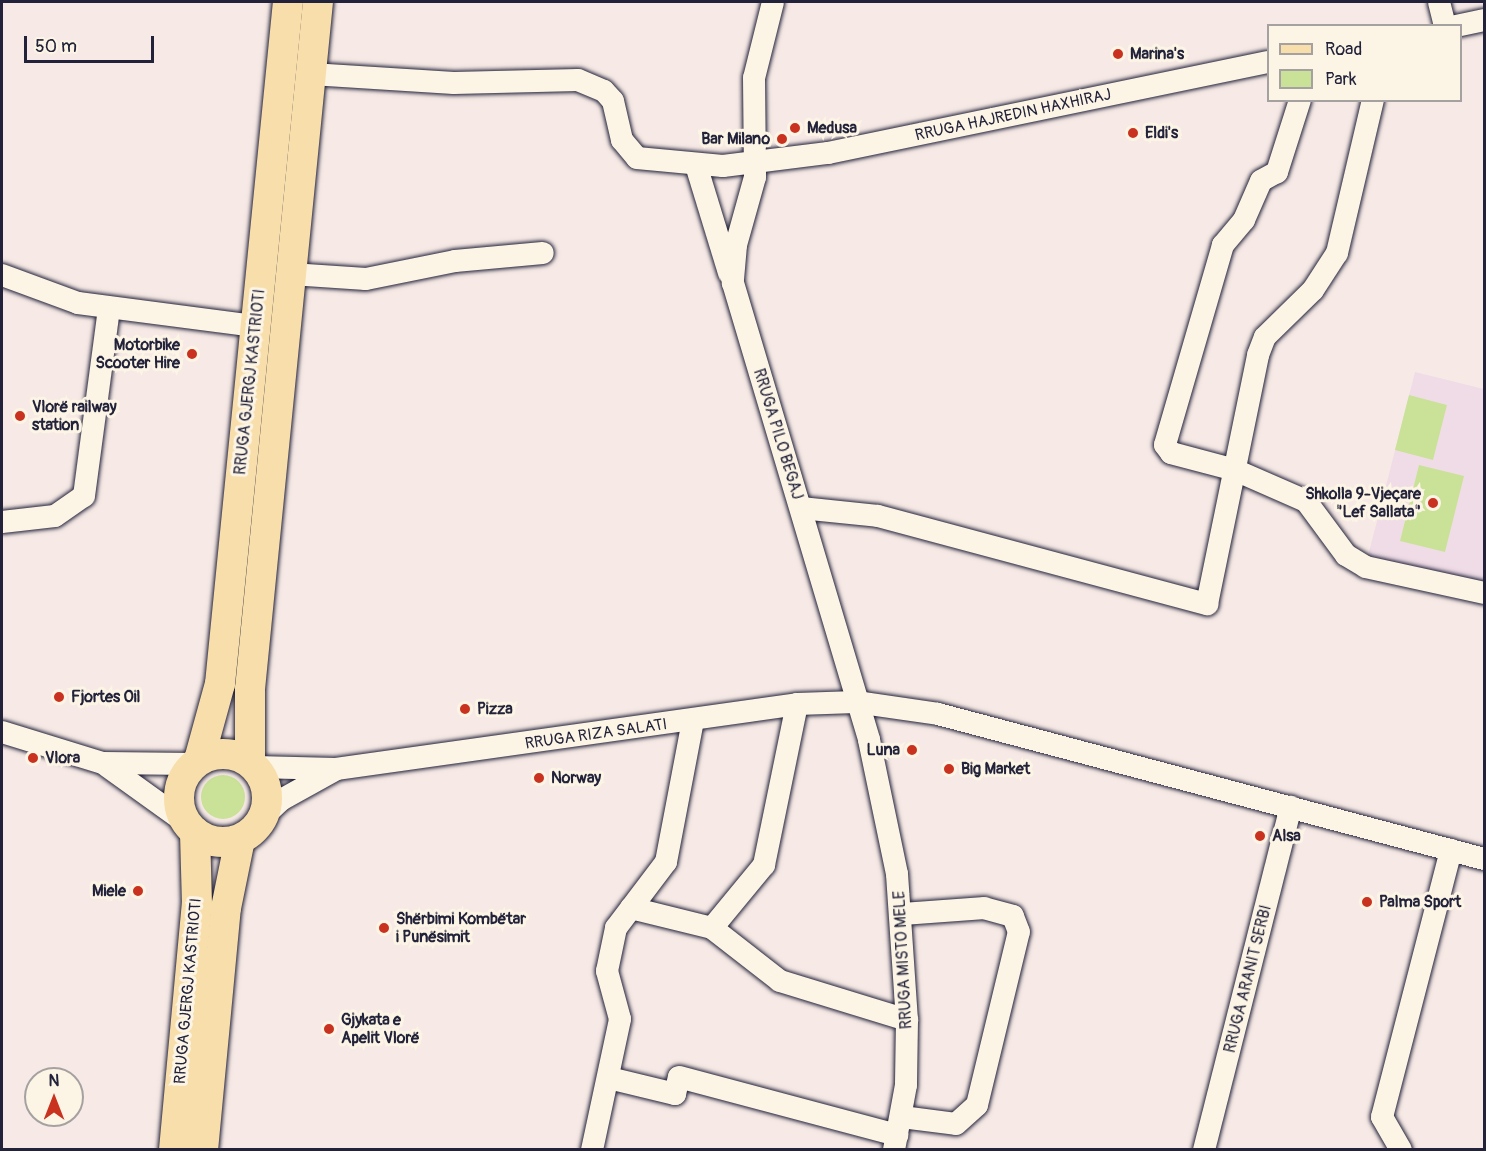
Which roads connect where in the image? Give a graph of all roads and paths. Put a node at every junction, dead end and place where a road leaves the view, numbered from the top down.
1 (288, 2) edge
2 (318, 2) edge
3 (773, 2) edge
4 (1439, 2) edge
5 (1485, 20) edge
6 (1444, 24) edge
7 (1462, 25) edge
8 (1267, 62) edge
9 (311, 74) junction
10 (1299, 102) edge
11 (1373, 102) edge
12 (756, 164) junction
13 (696, 165) junction
14 (543, 253) dead end
15 (291, 274) junction
16 (2, 275) edge
17 (733, 283) junction
18 (109, 308) junction
19 (256, 326) junction
20 (1234, 470) junction
21 (801, 507) junction
22 (2, 522) edge
23 (1485, 593) edge
24 (856, 702) junction
25 (797, 704) junction
26 (693, 721) junction
27 (2, 732) edge
28 (197, 762) junction
29 (103, 763) junction
30 (253, 765) junction
31 (336, 770) junction
32 (1291, 807) junction
33 (264, 816) junction
34 (190, 827) junction
35 (240, 839) junction
36 (1451, 850) junction
37 (1485, 859) edge
38 (631, 908) junction
39 (903, 914) junction
40 (712, 928) junction
41 (907, 1020) junction
42 (609, 1078) junction
43 (897, 1134) edge
44 (174, 1149) edge
45 (203, 1149) edge
46 (592, 1149) edge
47 (1204, 1149) edge
48 (1401, 1149) edge

1 - 19 main road, RRUGA GJERGJ KASTRIOTI
2 - 9 main road, RRUGA GJERGJ KASTRIOTI
3 - 12 street, RRUGA PILO BEGAJ
4 - 6 street
5 - 7 street
8 - 12 street, RRUGA HAJREDIN HAXHIRAJ
9 - 13 street, RRUGA HAJREDIN HAXHIRAJ
9 - 15 main road, RRUGA GJERGJ KASTRIOTI
10 - 20 street
11 - 20 street
12 - 13 street, RRUGA HAJREDIN HAXHIRAJ
12 - 17 street, RRUGA PILO BEGAJ
13 - 17 street
14 - 15 street
15 - 30 main road, RRUGA GJERGJ KASTRIOTI
16 - 18 street
17 - 21 street, RRUGA PILO BEGAJ
18 - 19 street
18 - 22 street
19 - 28 main road, RRUGA GJERGJ KASTRIOTI
20 - 21 street
20 - 23 street
21 - 24 street, RRUGA PILO BEGAJ
24 - 25 street, RRUGA RIZA SALATI
24 - 32 street, RRUGA RIZA SALATI
24 - 39 street, RRUGA MISTO MELE
25 - 26 street, RRUGA RIZA SALATI
25 - 40 street
26 - 31 street, RRUGA RIZA SALATI
26 - 38 street
27 - 29 street
28 - 29 street
28 - 30 main road
28 - 34 main road
29 - 34 street
30 - 31 street
30 - 33 main road
31 - 33 street
32 - 36 street, RRUGA RIZA SALATI
32 - 47 street, RRUGA ARANIT SERBI
33 - 35 main road
34 - 35 main road
34 - 44 main road, RRUGA GJERGJ KASTRIOTI
35 - 45 main road, RRUGA GJERGJ KASTRIOTI
36 - 37 street, RRUGA RIZA SALATI
36 - 48 street
38 - 40 street
38 - 42 street
39 - 41 street, RRUGA MISTO MELE
39 - 43 street
40 - 41 street
41 - 43 street, RRUGA MISTO MELE
42 - 43 street
42 - 46 street

